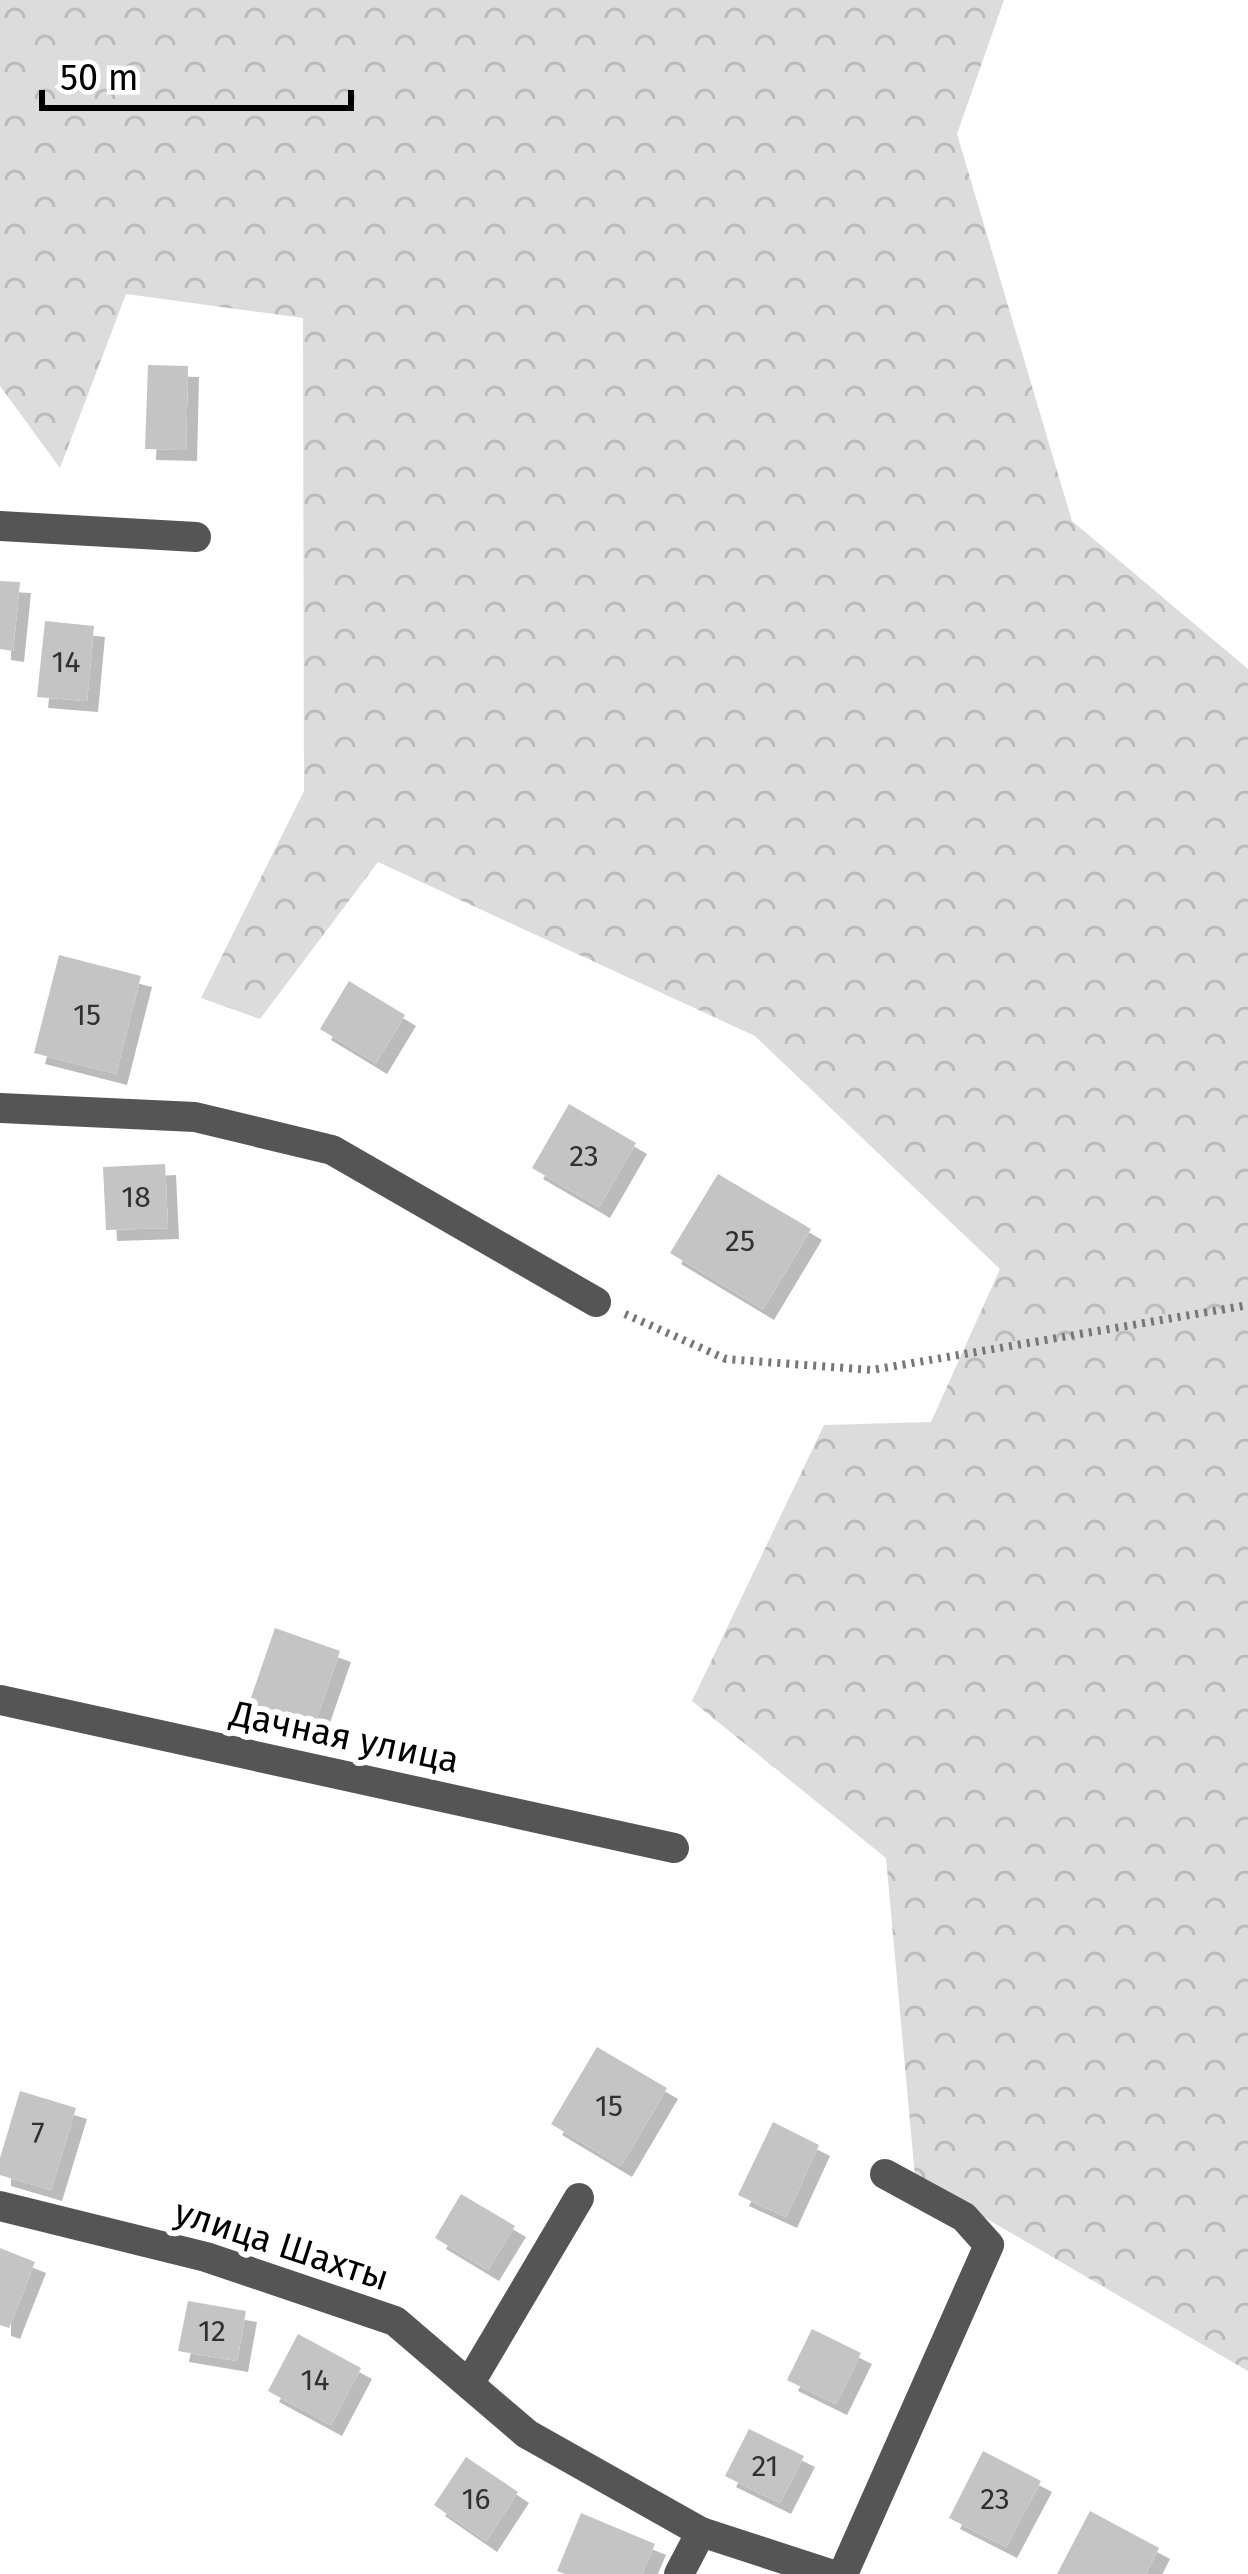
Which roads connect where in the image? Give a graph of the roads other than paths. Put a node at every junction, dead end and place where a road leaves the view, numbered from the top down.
1 (0, 526) edge
2 (196, 537) dead end
3 (0, 1108) edge
4 (596, 1302) road end
5 (0, 1700) edge
6 (674, 1848) dead end
7 (886, 2174) dead end
8 (579, 2198) dead end
9 (0, 2206) edge
10 (469, 2384) junction
11 (701, 2532) junction
12 (679, 2574) edge
13 (830, 2574) edge
14 (843, 2574) edge

1 - 2 street
3 - 4 street
5 - 6 street, Дачная улица
7 - 14 street
8 - 10 street
9 - 10 street, улица Шахты
10 - 11 street, улица Шахты
11 - 12 street
11 - 13 street, улица Шахты

